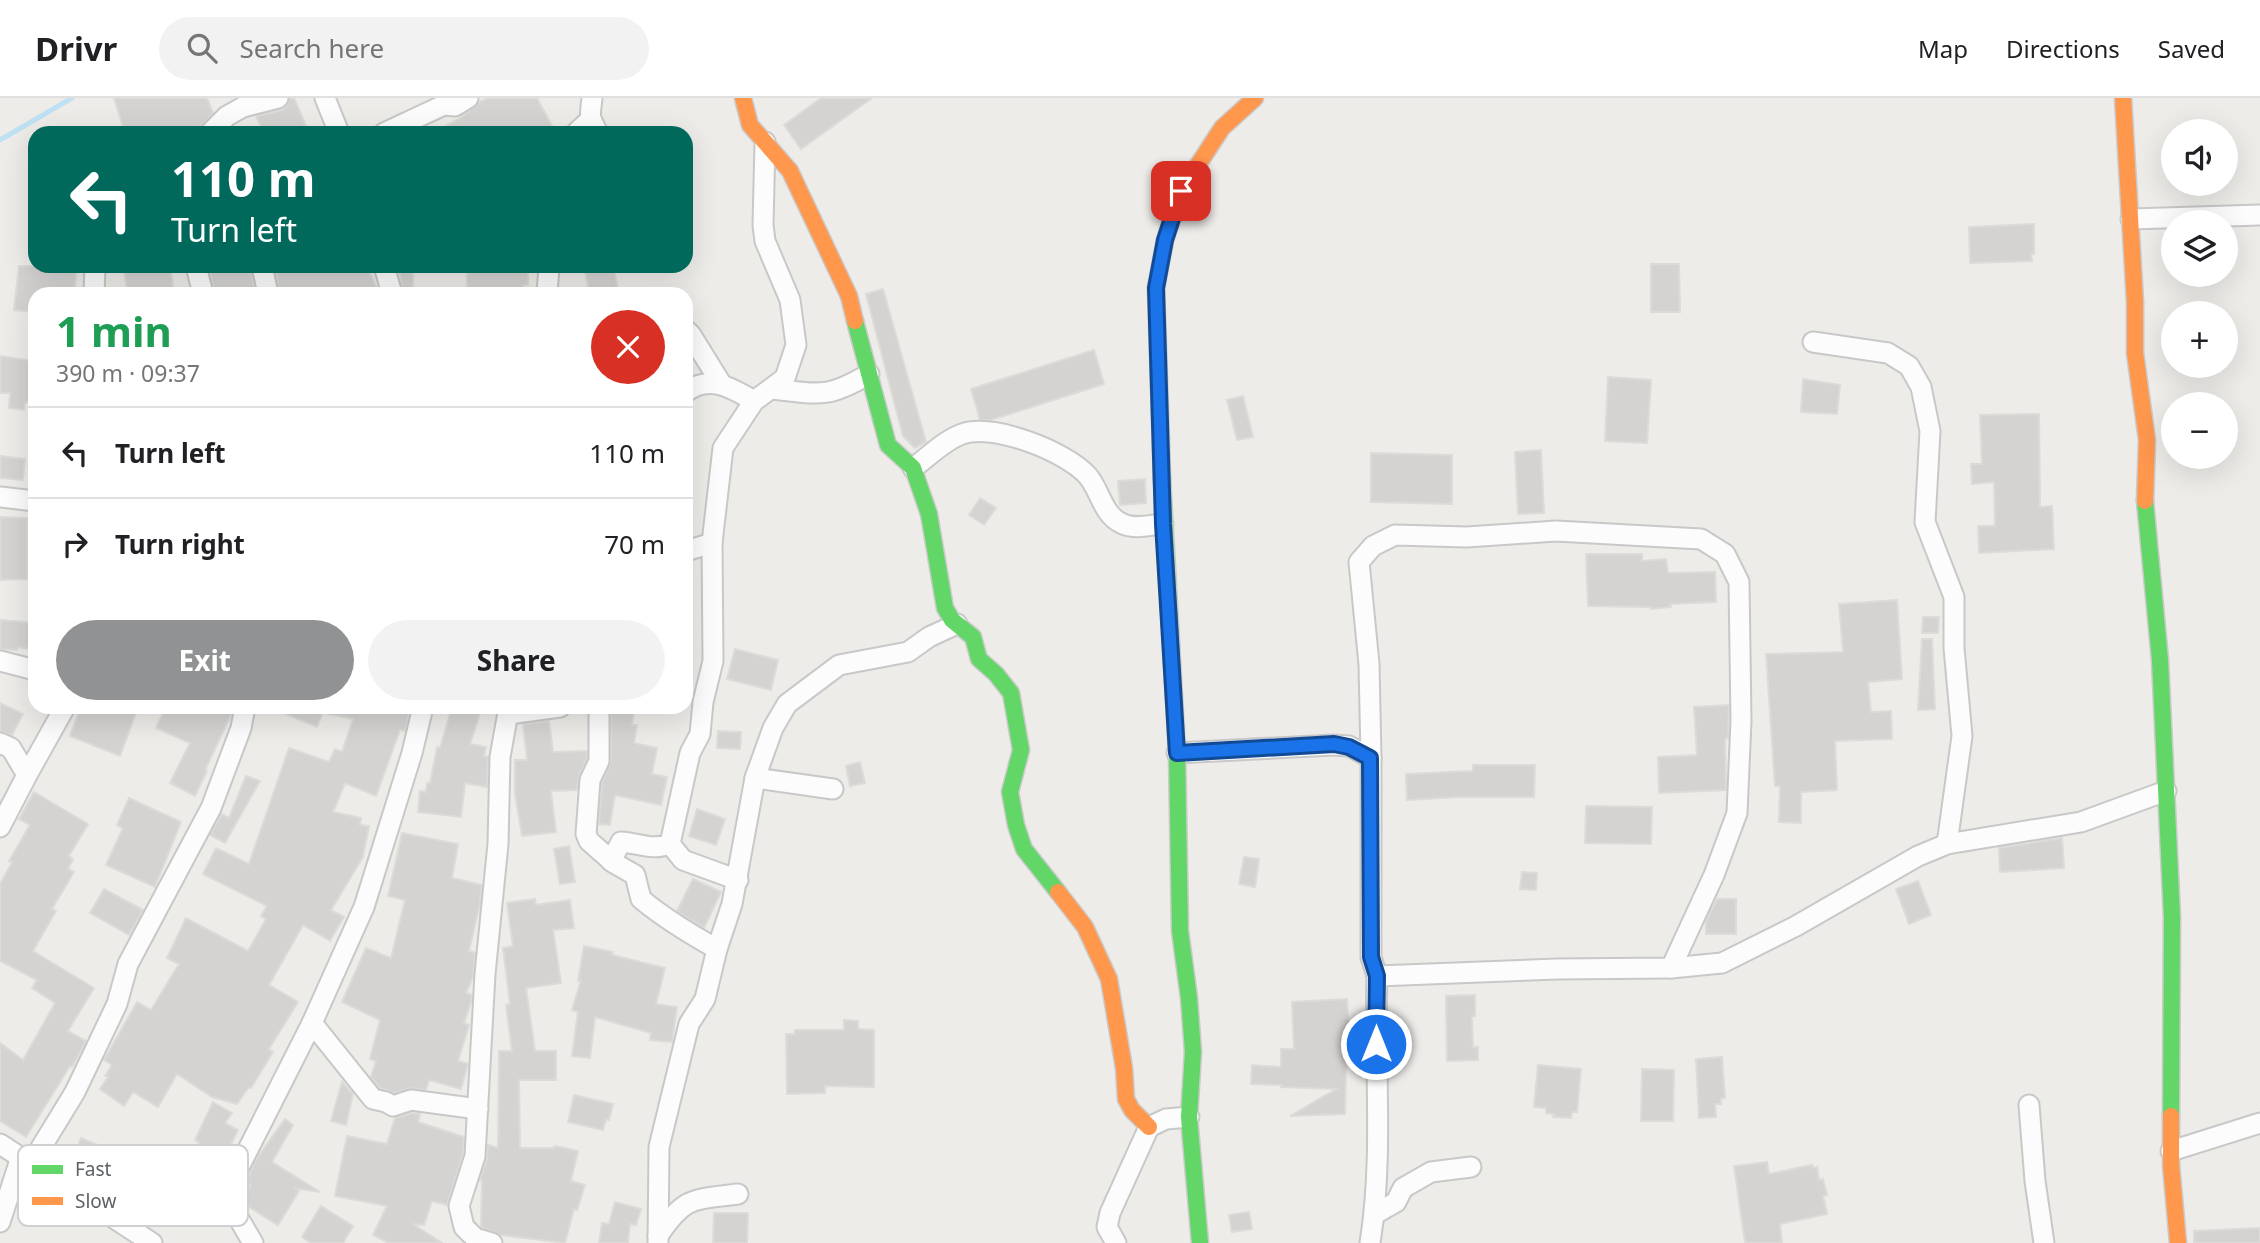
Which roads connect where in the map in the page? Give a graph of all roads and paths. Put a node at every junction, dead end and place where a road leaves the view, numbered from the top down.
1 (278, 98) edge
2 (325, 98) edge
3 (468, 98) edge
4 (592, 98) edge
5 (744, 98) edge
6 (1255, 98) edge
7 (2123, 98) edge
8 (224, 126) edge
9 (336, 126) edge
10 (400, 126) edge
11 (594, 126) edge
12 (765, 142) junction
13 (2260, 215) edge
14 (2131, 219) junction
15 (693, 338) edge
16 (1813, 342) dead end
17 (869, 374) junction
18 (722, 386) junction
19 (693, 387) edge
20 (772, 389) junction
21 (754, 401) junction
22 (913, 468) junction
23 (0, 497) edge
24 (28, 500) edge
25 (1163, 524) junction
26 (712, 543) junction
27 (693, 549) edge
28 (957, 624) junction
29 (0, 661) edge
30 (28, 668) edge
31 (61, 714) edge
32 (244, 714) edge
33 (421, 714) edge
34 (507, 714) edge
35 (599, 714) edge
36 (0, 743) edge
37 (1177, 753) junction
38 (1370, 758) junction
39 (26, 775) junction
40 (755, 778) junction
41 (833, 789) dead end
42 (2166, 791) junction
43 (0, 827) edge
44 (670, 844) junction
45 (1947, 844) junction
46 (611, 861) junction
47 (738, 880) junction
48 (717, 949) junction
49 (1671, 968) junction
50 (1377, 976) junction
51 (312, 1023) junction
52 (2029, 1105) dead end
53 (478, 1109) junction
54 (1189, 1117) junction
55 (2260, 1123) edge
56 (1149, 1127) junction
57 (0, 1144) edge
58 (37, 1145) edge
59 (248, 1150) edge
60 (2171, 1151) junction
61 (18, 1155) edge
62 (1471, 1167) dead end
63 (18, 1179) edge
64 (738, 1194) dead end
65 (1375, 1214) junction
66 (0, 1222) edge
67 (126, 1226) edge
68 (243, 1226) edge
69 (658, 1240) edge
70 (488, 1242) edge
71 (152, 1243) edge
72 (253, 1243) edge
73 (1116, 1243) edge
74 (1200, 1243) edge
75 (1370, 1243) edge
76 (2044, 1243) edge
77 (2178, 1243) edge

1 - 8 street
2 - 9 street
3 - 10 street
4 - 11 street
5 - 12 street
6 - 25 street
7 - 14 street
12 - 17 street
12 - 20 street
13 - 14 street
14 - 42 street
15 - 18 street
16 - 45 street
17 - 20 street
17 - 22 street
18 - 19 street
18 - 21 street
20 - 21 street
21 - 26 street
22 - 25 street
22 - 28 street
23 - 24 street
25 - 37 street
26 - 27 street
26 - 44 street
28 - 40 street
28 - 56 street
29 - 30 street
31 - 39 street
32 - 58 street
33 - 51 street
34 - 53 street
35 - 46 street
36 - 39 street
37 - 38 street
37 - 54 street
38 - 49 street
38 - 50 street
39 - 43 street
40 - 41 street
40 - 47 street
42 - 45 street
42 - 60 street
44 - 46 street
44 - 47 street
45 - 49 street
46 - 48 street
47 - 48 street
48 - 69 street
49 - 50 street
50 - 65 street
51 - 53 street
51 - 59 street
52 - 76 street
53 - 70 street
54 - 56 street
54 - 74 street
55 - 60 street
56 - 73 street
57 - 61 street
60 - 77 street
62 - 65 street
63 - 66 street
64 - 69 street
65 - 75 street
67 - 71 street
68 - 72 street

